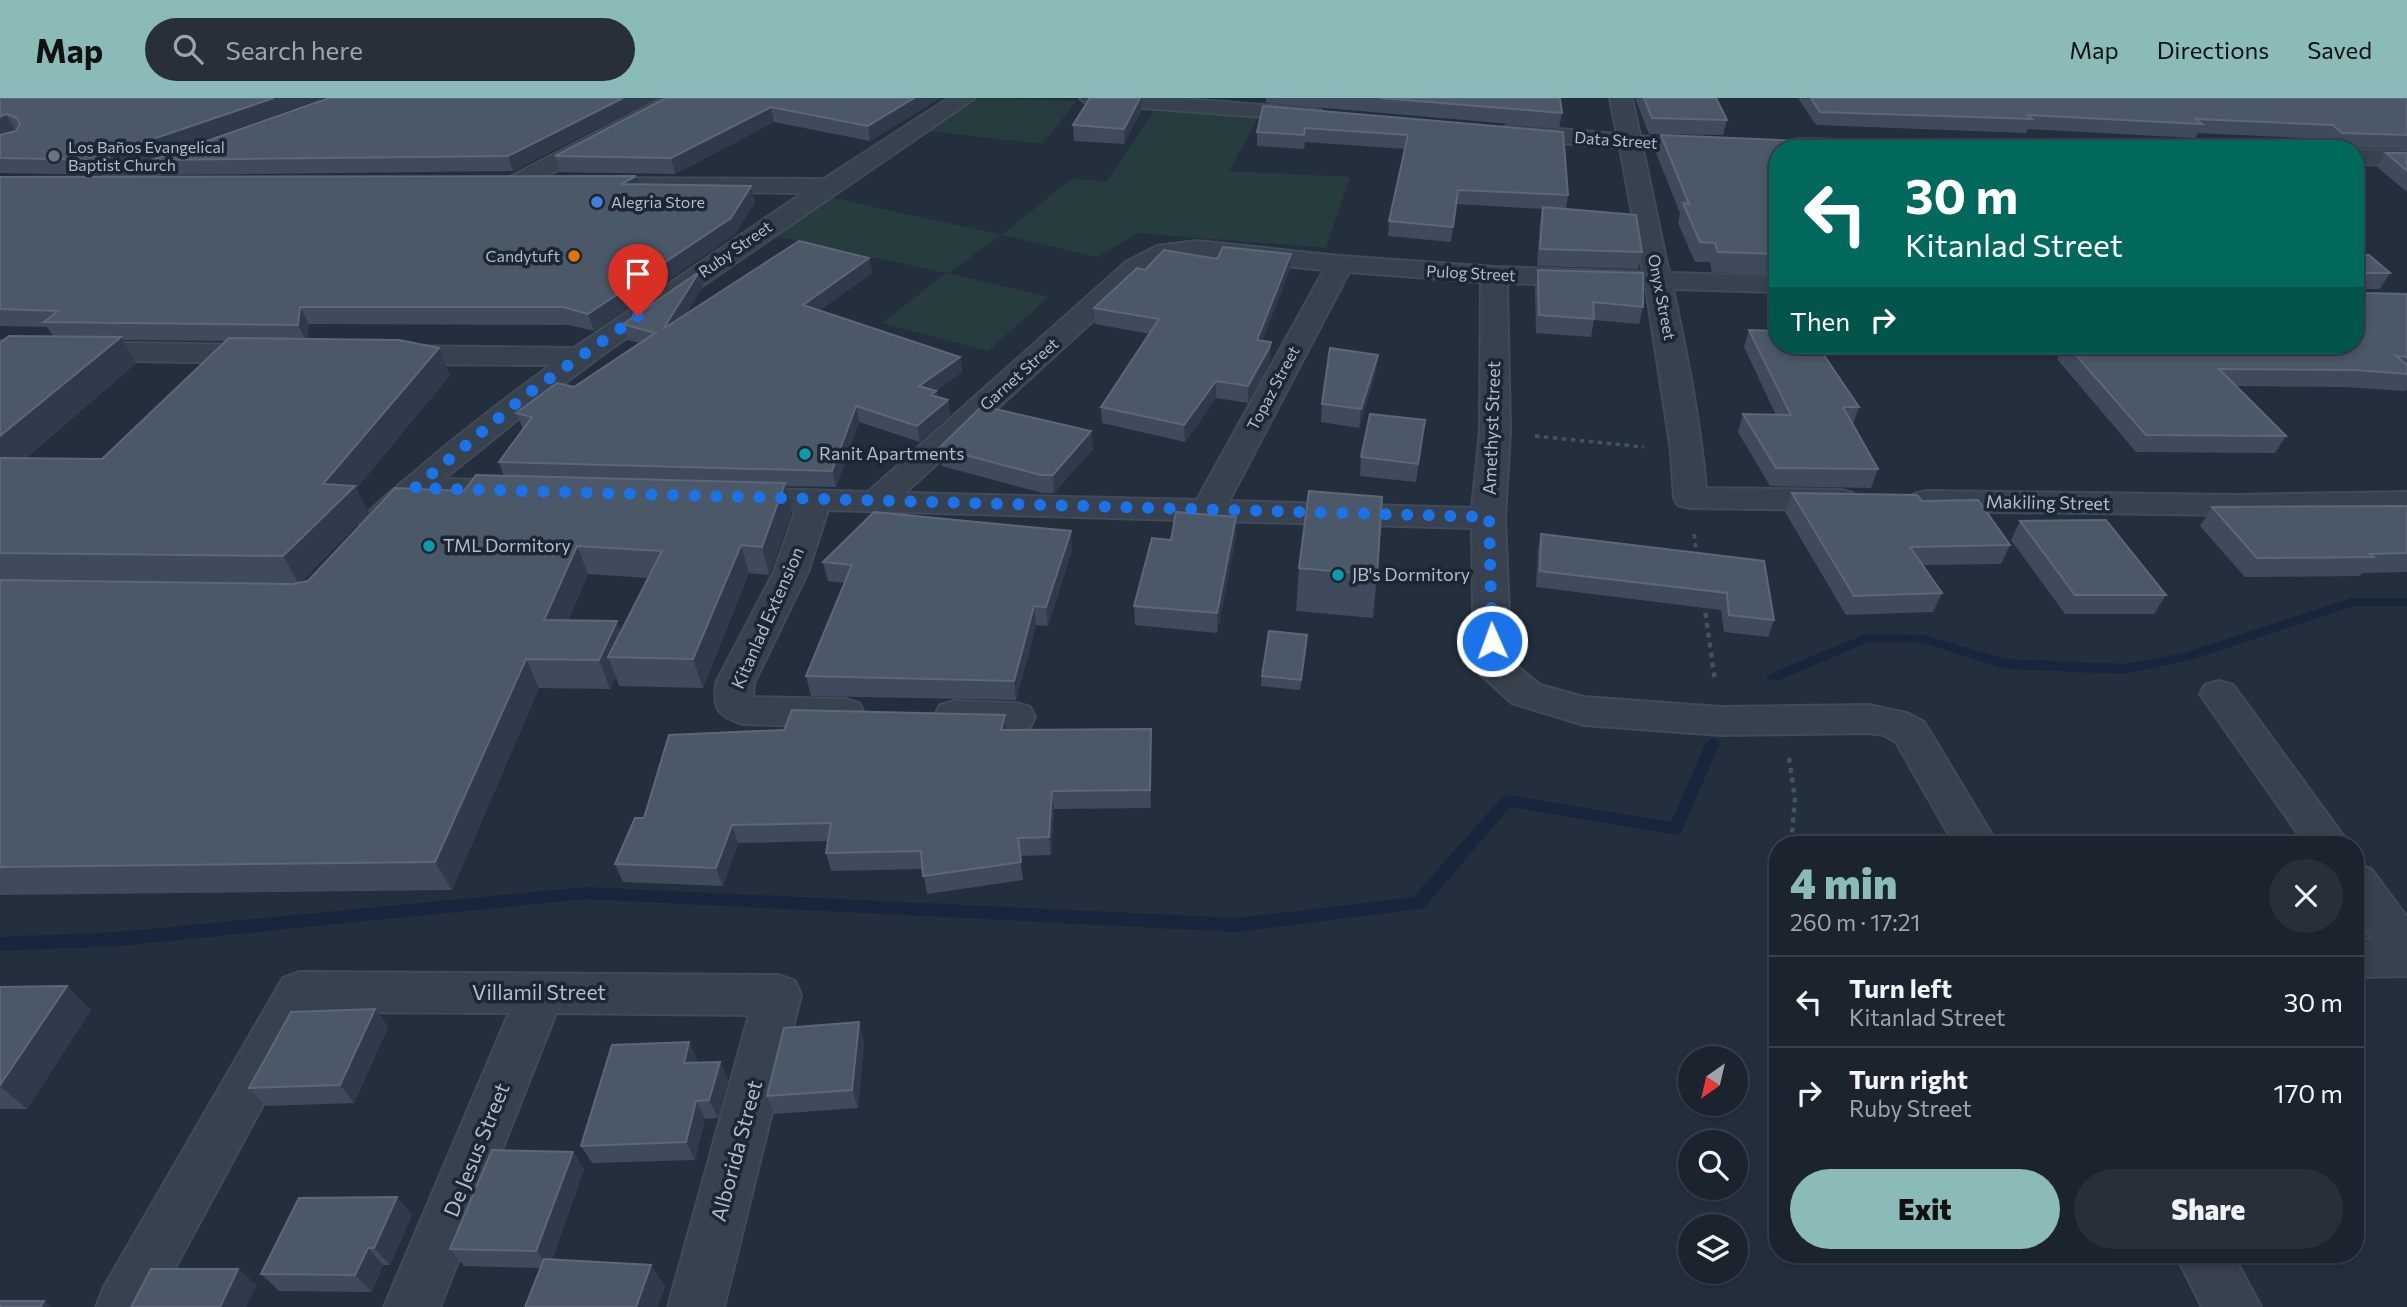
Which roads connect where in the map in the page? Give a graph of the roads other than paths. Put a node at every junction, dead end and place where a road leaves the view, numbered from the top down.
1 (678, 98) edge
2 (964, 98) edge
3 (1091, 98) edge
4 (1621, 98) edge
5 (1338, 117) edge
6 (1487, 129) edge
7 (229, 141) edge
8 (1632, 143) junction
9 (1673, 144) edge
10 (2364, 157) edge
11 (2407, 158) edge
12 (491, 182) edge
13 (518, 182) junction
14 (75, 185) edge
15 (100, 186) junction
16 (168, 186) edge
17 (826, 186) junction
18 (1166, 251) joint
19 (1340, 264) junction
20 (1494, 275) junction
21 (1658, 281) junction
22 (1769, 284) edge
23 (0, 350) edge
24 (291, 354) edge
25 (359, 355) edge
26 (578, 357) junction
27 (415, 488) junction
28 (553, 492) edge
29 (705, 497) edge
30 (1690, 498) joint
31 (815, 501) junction
32 (876, 502) junction
33 (2407, 502) edge
34 (1207, 512) junction
35 (1489, 517) junction
36 (359, 542) edge
37 (2219, 694) dead end
38 (880, 714) edge
39 (921, 715) edge
40 (1016, 717) dead end
41 (1972, 836) edge
42 (2322, 836) edge
43 (2364, 893) edge
44 (2407, 955) edge
45 (2364, 958) edge
46 (541, 993) junction
47 (778, 995) joint
48 (2208, 1263) edge
49 (124, 1307) edge
50 (412, 1307) edge
51 (696, 1307) edge
52 (2233, 1307) edge

1 - 13 street
2 - 17 street, Ruby Street
3 - 5 street
4 - 8 street, Onyx Street
6 - 8 street, Data Street
7 - 15 street
8 - 9 street, Data Street
8 - 21 street, Onyx Street
10 - 11 street
12 - 13 street
13 - 17 street
14 - 15 street
15 - 16 street
17 - 26 street, Ruby Street
18 - 19 street, Pulog Street
18 - 32 street, Garnet Street
19 - 20 street, Pulog Street
19 - 34 street, Topaz Street
20 - 21 street, Pulog Street
20 - 35 street, Amethyst Street
21 - 22 street, Pulog Street
21 - 30 street, Onyx Street
23 - 24 street
25 - 26 street
26 - 27 street, Ruby Street
27 - 28 street
27 - 36 street, Ruby Street
29 - 31 street
30 - 33 street, Makiling Street
31 - 32 street
31 - 38 street, Kitanlad Extension
32 - 34 street
34 - 35 street
35 - 41 street, Amethyst Street
37 - 42 street
39 - 40 street
43 - 44 street
44 - 45 street
46 - 47 street, Villamil Street
46 - 49 street, Villamil Street
46 - 50 street, De Jesus Street
47 - 51 street, Alborida Street
48 - 52 street

